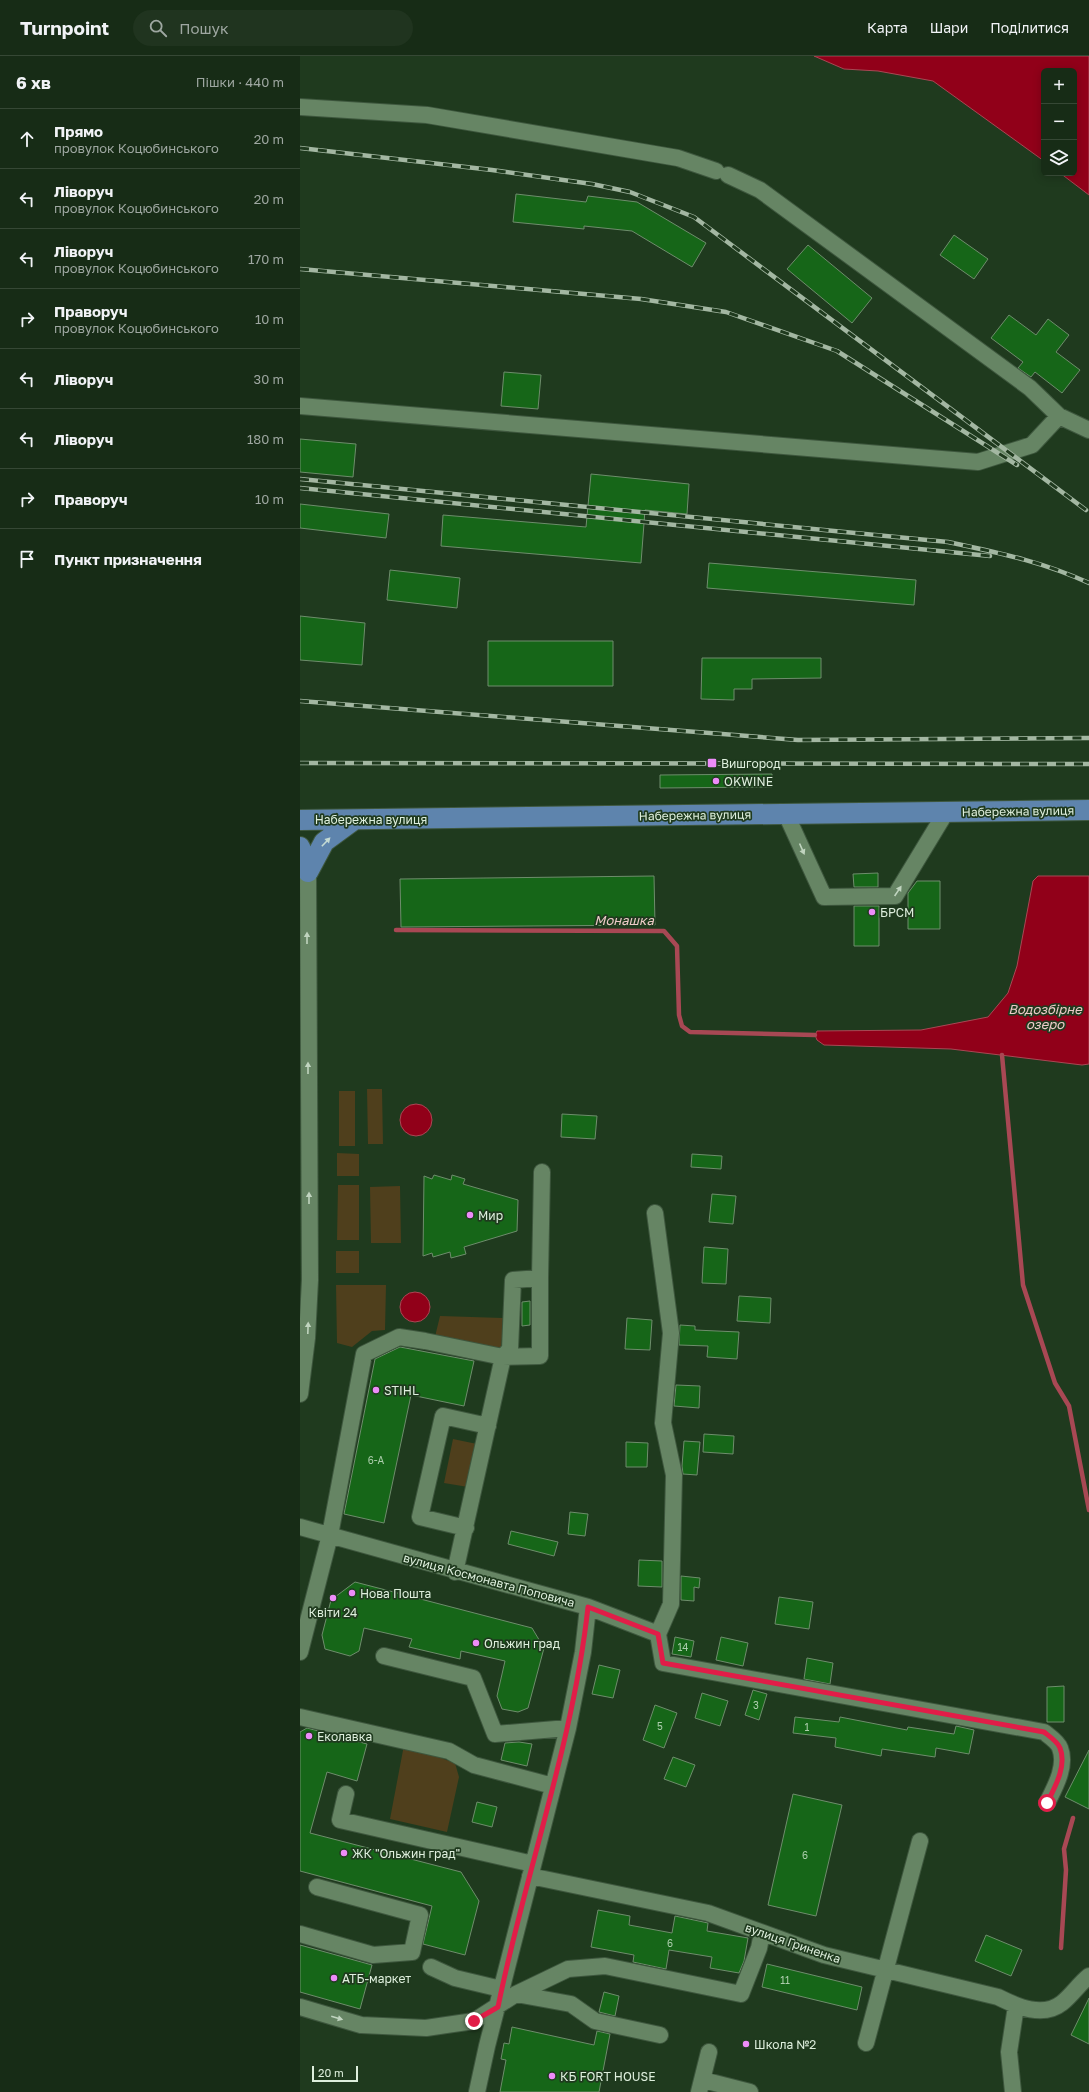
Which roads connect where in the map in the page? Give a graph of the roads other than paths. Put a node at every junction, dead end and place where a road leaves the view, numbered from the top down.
1 (300, 107) edge
2 (300, 406) edge
3 (1058, 416) junction
4 (1089, 430) edge
5 (1089, 810) edge
6 (946, 812) junction
7 (786, 814) junction
8 (300, 820) edge
9 (354, 820) junction
10 (300, 847) edge
11 (308, 872) junction
12 (304, 971) edge
13 (542, 1172) dead end
14 (655, 1212) dead end
15 (540, 1278) junction
16 (502, 1357) junction
17 (300, 1394) edge
18 (488, 1426) junction
19 (300, 1527) edge
20 (466, 1528) junction
21 (330, 1535) junction
22 (455, 1572) junction
23 (588, 1607) junction
24 (658, 1634) junction
25 (300, 1652) edge
26 (384, 1656) dead end
27 (300, 1717) edge
28 (568, 1728) junction
29 (553, 1786) junction
30 (346, 1794) dead end
31 (1047, 1803) dead end
32 (920, 1841) dead end
33 (532, 1870) junction
34 (317, 1887) dead end
35 (762, 1933) junction
36 (300, 1934) edge
37 (432, 1967) dead end
38 (885, 1970) junction
39 (1089, 1976) edge
40 (509, 1991) junction
41 (1016, 2006) junction
42 (300, 2007) edge
43 (498, 2007) junction
44 (660, 2035) dead end
45 (866, 2043) dead end
46 (709, 2052) dead end
47 (701, 2086) edge
48 (477, 2092) edge
49 (750, 2092) edge
50 (1013, 2092) edge

1 - 3 street
2 - 3 street
3 - 4 street
5 - 6 main road, Набережна вулиця
6 - 7 main road, Набережна вулиця
7 -> 6 street
7 - 9 main road, Набережна вулиця
8 - 9 main road, Набережна вулиця
11 -> 9 main road
10 - 11 main road
12 -> 11 street
17 -> 12 street
13 - 15 street
14 - 24 street
15 - 16 street
15 - 16 street
16 - 18 street
16 - 21 street
18 - 20 street
18 - 20 street
19 - 21 street, вулиця Космонавта Поповича
20 - 22 street
21 - 22 street, вулиця Космонавта Поповича
21 - 25 street
22 - 23 street, вулиця Космонавта Поповича
23 - 24 street, вулиця Космонавта Поповича
23 - 28 street
24 - 31 street
26 - 28 street
27 - 29 street
28 - 29 street
29 - 33 street
30 - 33 street, вулиця Гриненка
32 - 38 street
33 - 35 street, вулиця Гриненка
33 - 40 street
34 - 36 street
35 - 38 street, вулиця Гриненка
35 - 40 street
37 - 40 street
38 - 41 street, вулиця Гриненка
38 - 45 street
39 - 41 street, вулиця Гриненка
40 - 43 street
40 - 44 street
41 - 50 street
42 -> 43 street
43 - 48 street
46 - 47 street
47 - 49 street

